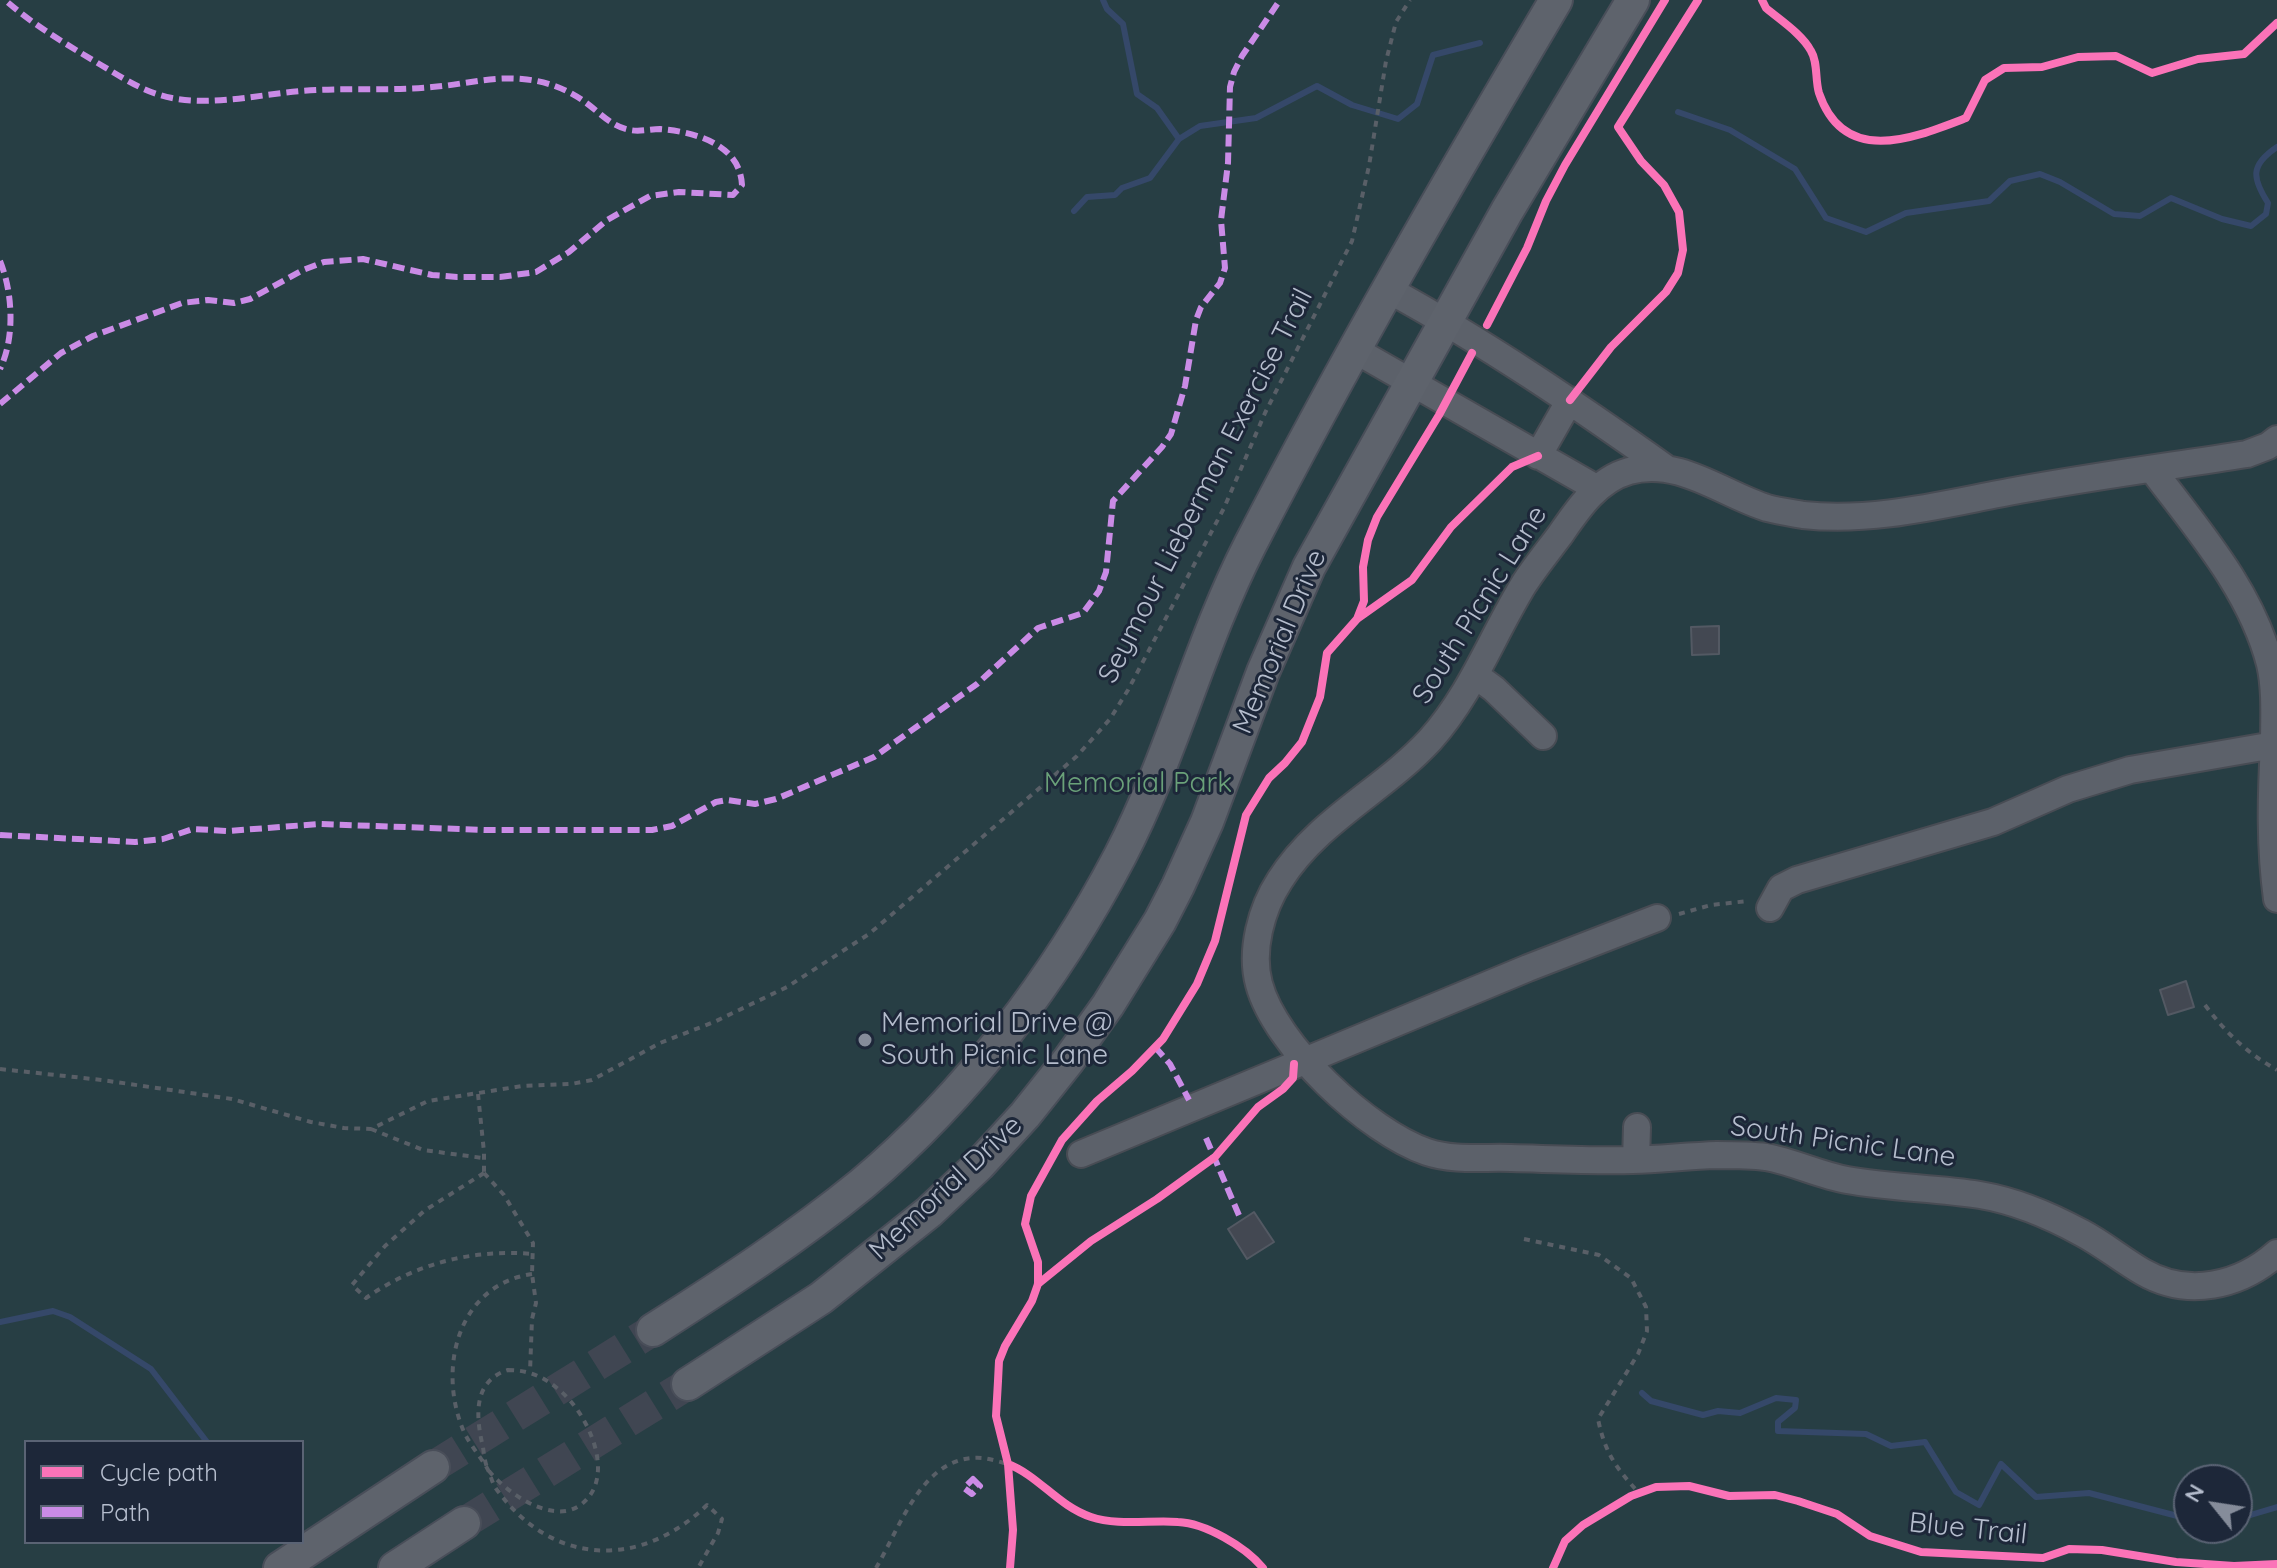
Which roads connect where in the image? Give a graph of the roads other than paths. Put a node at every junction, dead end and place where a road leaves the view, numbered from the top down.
1 (1556, 0) edge
2 (1633, 0) edge
3 (1389, 290) junction
4 (1446, 321) junction
5 (1355, 350) junction
6 (1412, 383) junction
7 (1570, 400) junction
8 (2277, 439) edge
9 (1538, 456) junction
10 (1667, 469) junction
11 (2152, 469) junction
12 (1596, 488) junction
13 (1475, 675) junction
14 (1543, 736) dead end
15 (2275, 744) edge
16 (2277, 899) edge
17 (1770, 908) road end
18 (1657, 918) road end
19 (1305, 1060) junction
20 (1637, 1127) dead end
21 (1081, 1154) dead end
22 (1636, 1160) junction
23 (2277, 1253) edge
24 (653, 1330) tunnel mouth
25 (688, 1384) tunnel mouth
26 (433, 1467) tunnel mouth
27 (464, 1523) tunnel mouth
28 (280, 1568) edge
29 (395, 1568) edge

1 - 3 main road
2 - 4 main road, Memorial Drive
3 - 4 street, South Picnic Lane
3 - 5 main road
4 - 6 main road, Memorial Drive
4 - 7 street, South Picnic Lane
5 - 6 street
5 - 24 main road
6 - 9 street
6 - 25 main road, Memorial Drive
7 - 9 street
7 - 10 street, South Picnic Lane
8 - 11 street, South Picnic Lane
9 - 12 street
10 - 11 street, South Picnic Lane
10 - 12 street, South Picnic Lane
11 - 15 street
12 - 13 street, South Picnic Lane
13 - 14 street
13 - 19 street, South Picnic Lane
15 - 16 street
15 - 17 street
18 - 19 street
19 - 21 street
19 - 22 street, South Picnic Lane
20 - 22 street
22 - 23 street, South Picnic Lane
26 - 28 main road
27 - 29 main road

